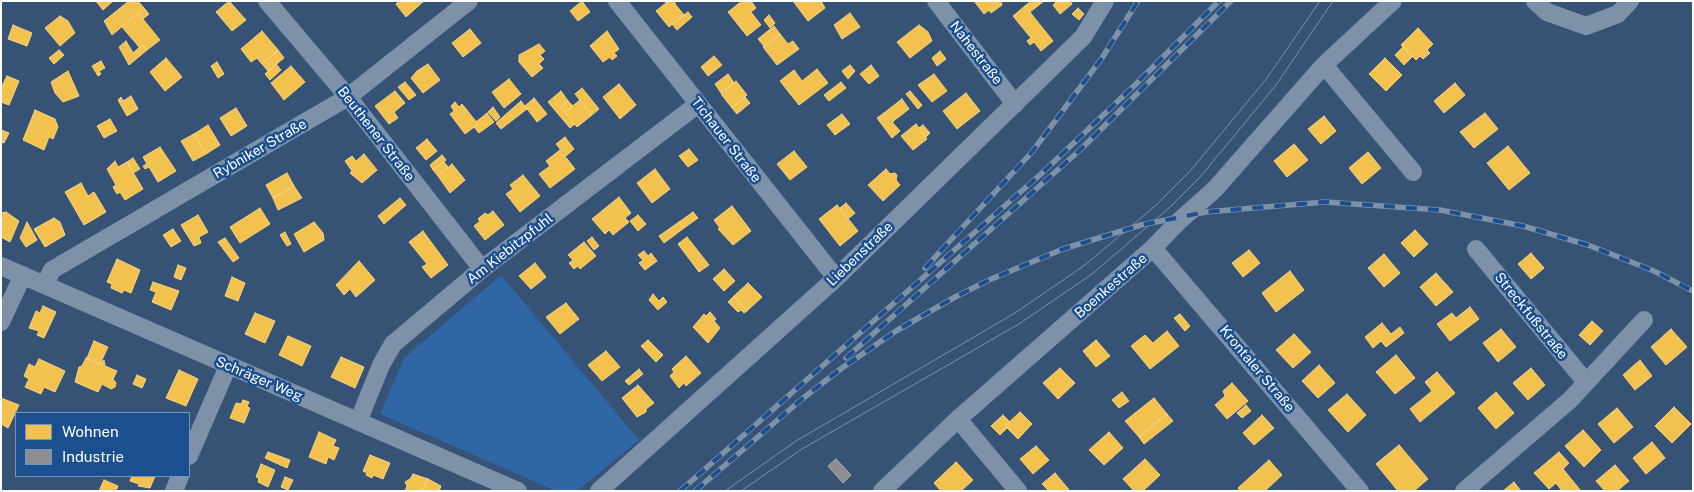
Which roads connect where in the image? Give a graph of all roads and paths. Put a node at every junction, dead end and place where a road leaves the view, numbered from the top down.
1 (268, 1) edge
2 (469, 1) edge
3 (617, 1) edge
4 (936, 1) edge
5 (1105, 1) edge
6 (1393, 1) edge
7 (1535, 1) edge
8 (1630, 1) edge
9 (1324, 65) junction
10 (348, 97) junction
11 (698, 104) junction
12 (1015, 104) junction
13 (1413, 172) dead end
14 (1153, 248) junction
15 (1476, 249) dead end
16 (1, 266) edge
17 (482, 269) junction
18 (23, 275) junction
19 (836, 278) junction
20 (46, 284) junction
21 (1644, 320) dead end
22 (1, 322) edge
23 (228, 366) junction
24 (1586, 382) junction
25 (958, 419) junction
26 (358, 422) junction
27 (190, 454) edge
28 (180, 477) edge
29 (174, 491) edge
30 (518, 491) edge
31 (599, 491) edge
32 (882, 491) edge
33 (1018, 491) edge
34 (1360, 491) edge
35 (1464, 491) edge

1 - 10 street, Beuthener Straße
2 - 10 street, Rybniker Straße
3 - 11 street, Tichauer Straße
4 - 12 street, Nahestraße
5 - 12 street, Liebenstraße
6 - 9 street, Boenkestraße
7 - 8 street
9 - 13 street
9 - 14 street, Boenkestraße
10 - 17 street, Beuthener Straße
10 - 20 street, Rybniker Straße
11 - 17 street, Am Kiebitzpfuhl
11 - 19 street, Tichauer Straße
12 - 19 street, Liebenstraße
14 - 25 street, Boenkestraße
14 - 34 street, Krontaler Straße
15 - 24 street, Streckfußstraße
16 - 18 street, Schräger Weg
17 - 26 street, Am Kiebitzpfuhl
18 - 20 street, Schräger Weg
18 - 22 street
19 - 31 street, Liebenstraße
20 - 23 street, Schräger Weg
21 - 24 street
23 - 26 street, Schräger Weg
23 - 27 street
24 - 35 street
25 - 32 street, Boenkestraße
25 - 33 street
26 - 30 street, Schräger Weg
28 - 29 street

